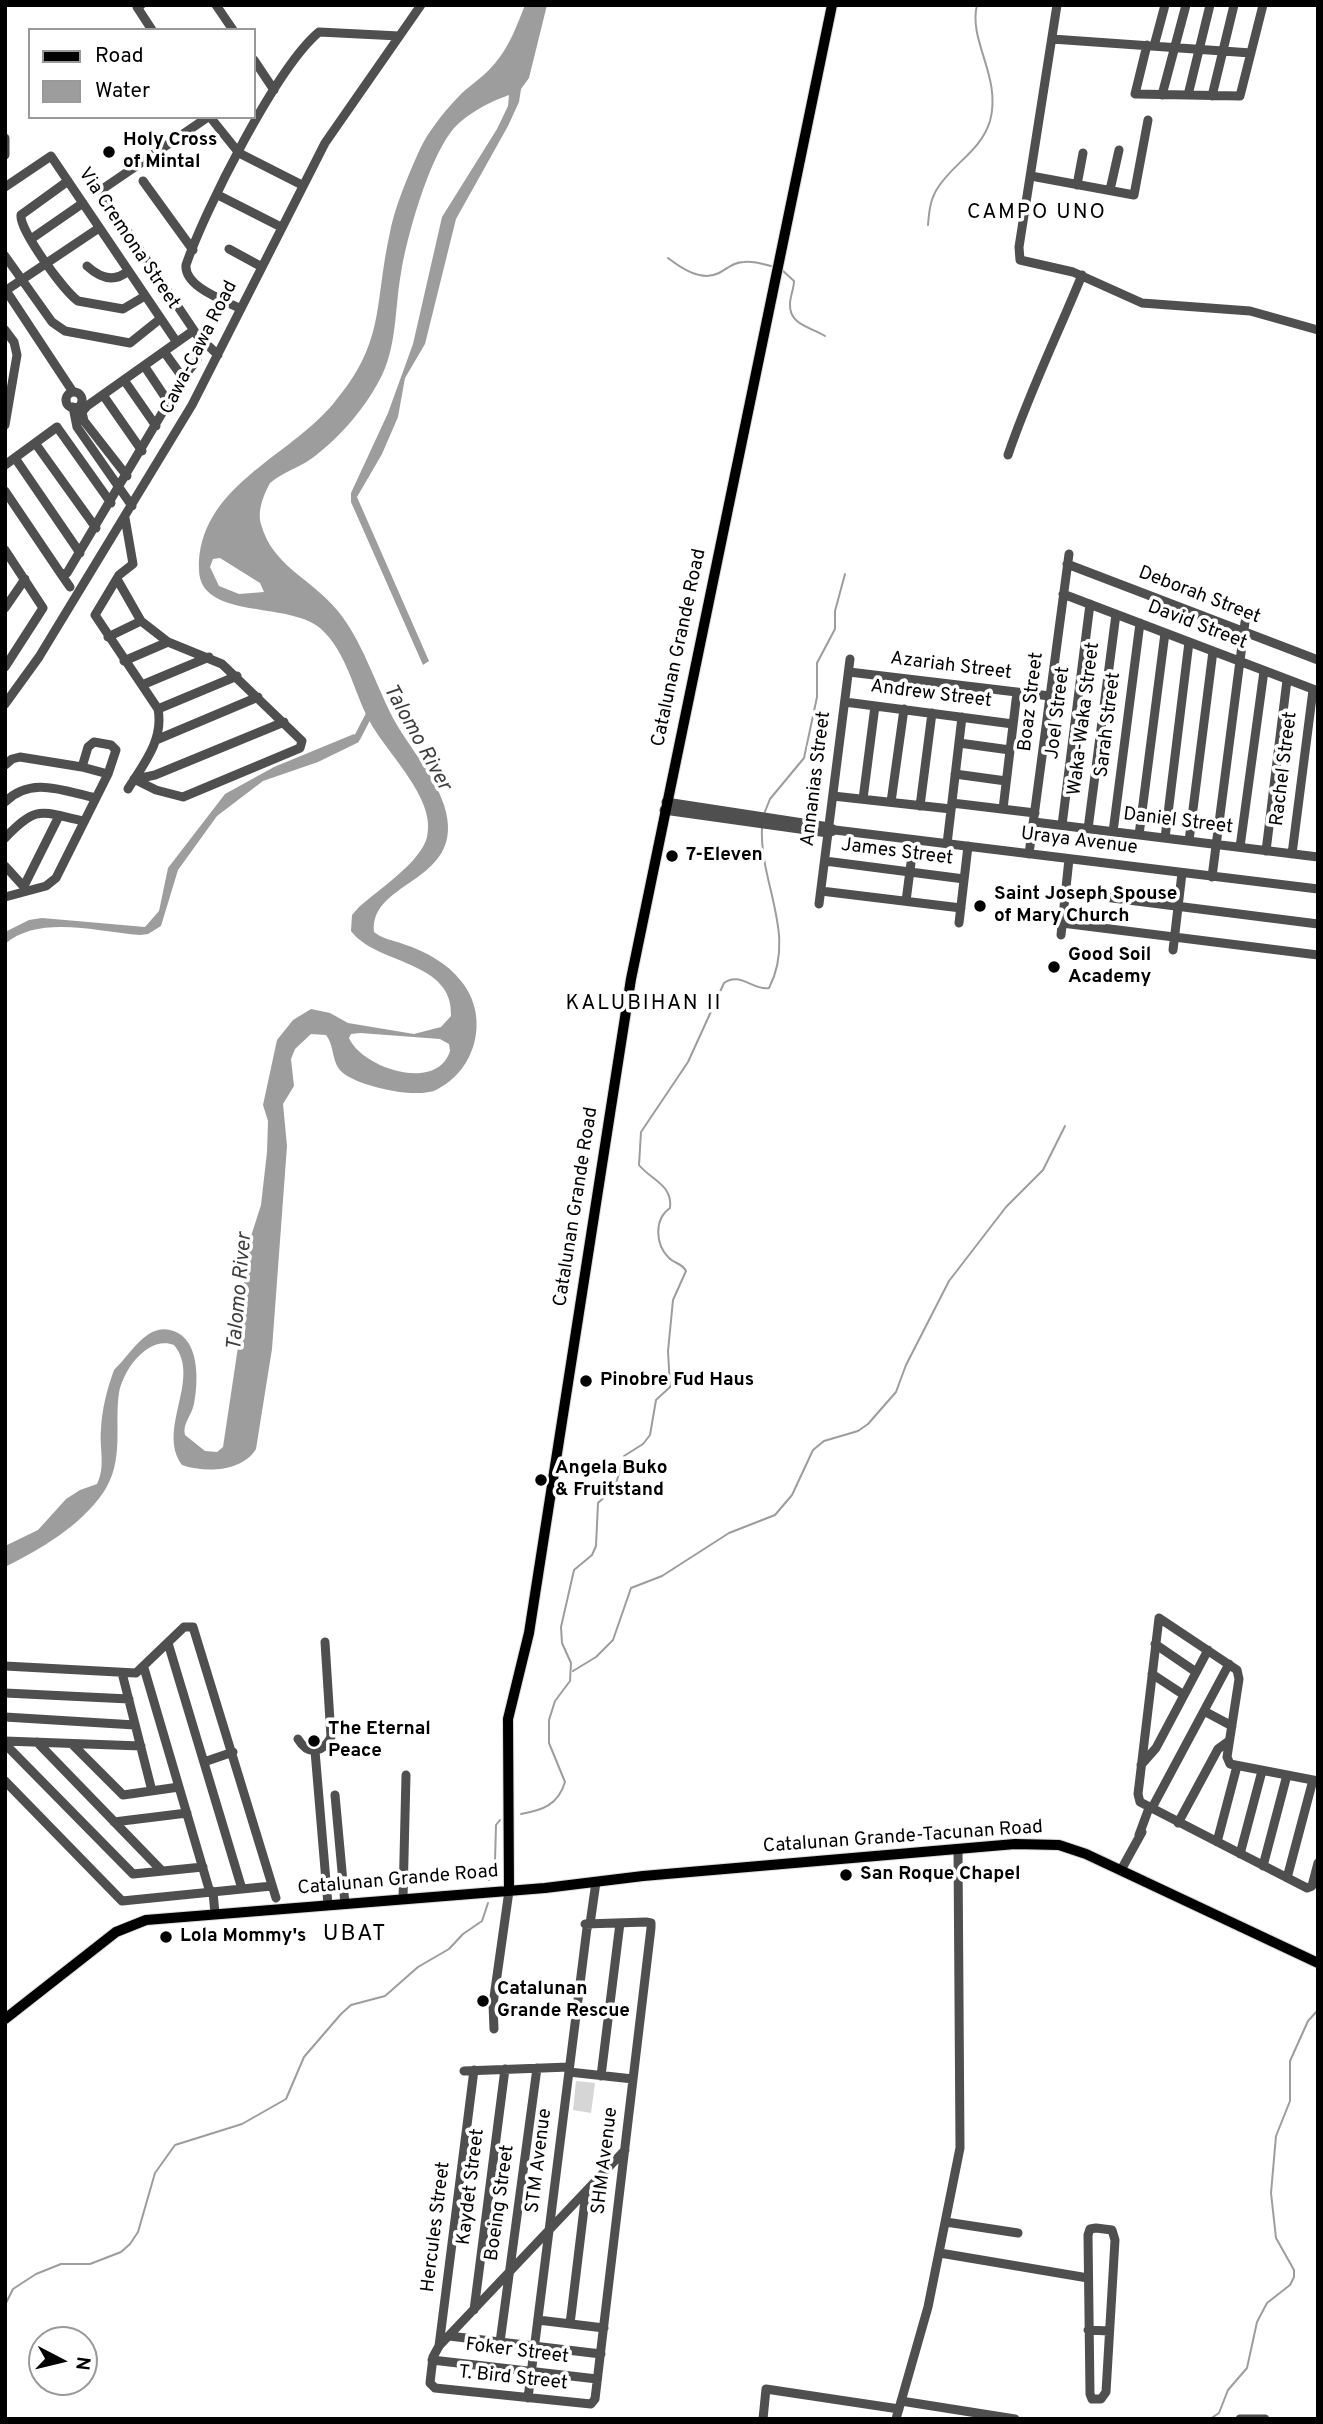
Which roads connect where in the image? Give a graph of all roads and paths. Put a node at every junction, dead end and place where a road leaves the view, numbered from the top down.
1 (141, 5) edge
2 (216, 5) edge
3 (421, 5) edge
4 (832, 5) edge
5 (1057, 5) edge
6 (1165, 5) edge
7 (1186, 5) edge
8 (1210, 5) edge
9 (1234, 5) edge
10 (1263, 5) edge
11 (151, 28) edge
12 (232, 28) edge
13 (399, 36) junction
14 (1052, 39) junction
15 (1150, 46) junction
16 (1174, 47) junction
17 (1199, 49) junction
18 (1223, 51) junction
19 (1251, 53) junction
20 (256, 63) edge
21 (274, 90) junction
22 (1162, 95) junction
23 (1188, 95) junction
24 (1212, 96) junction
25 (206, 119) edge
26 (211, 119) edge
27 (1149, 120) dead end
28 (5, 138) edge
29 (1119, 150) dead end
30 (239, 153) junction
31 (1083, 153) dead end
32 (5, 155) edge
33 (1031, 177) junction
34 (68, 181) junction
35 (142, 181) dead end
36 (302, 185) junction
37 (1077, 185) junction
38 (5, 187) edge
39 (1111, 190) junction
40 (218, 195) junction
41 (83, 203) junction
42 (281, 227) junction
43 (99, 228) junction
44 (31, 239) junction
45 (229, 249) dead end
46 (193, 250) junction
47 (5, 256) edge
48 (48, 264) junction
49 (87, 266) dead end
50 (262, 267) junction
51 (128, 271) junction
52 (1082, 275) junction
53 (22, 281) junction
54 (6, 290) edge
55 (145, 296) junction
56 (241, 309) junction
57 (160, 319) junction
58 (5, 330) edge
59 (1318, 330) edge
60 (190, 333) dead end
61 (176, 341) junction
62 (165, 352) junction
63 (218, 355) junction
64 (197, 360) dead end
65 (145, 366) junction
66 (183, 378) junction
67 (124, 380) junction
68 (103, 394) junction
69 (169, 402) junction
70 (77, 410) junction
71 (5, 425) edge
72 (156, 426) junction
73 (35, 443) junction
74 (142, 451) junction
75 (1008, 455) dead end
76 (15, 458) junction
77 (5, 465) edge
78 (127, 476) junction
79 (119, 490) junction
80 (5, 491) edge
81 (111, 503) junction
82 (132, 506) junction
83 (125, 518) junction
84 (96, 528) junction
85 (5, 550) edge
86 (80, 553) junction
87 (1068, 559) joint
88 (63, 574) junction
89 (25, 579) junction
90 (117, 579) junction
91 (69, 587) dead end
92 (1063, 594) junction
93 (1090, 604) junction
94 (5, 608) edge
95 (1116, 614) junction
96 (141, 621) junction
97 (1140, 624) junction
98 (1245, 627) junction
99 (1165, 633) junction
100 (108, 636) junction
101 (168, 642) junction
102 (1189, 642) junction
103 (1213, 651) junction
104 (209, 657) junction
105 (850, 659) dead end
106 (1318, 660) edge
107 (124, 661) junction
108 (1240, 662) junction
109 (5, 667) edge
110 (1264, 671) junction
111 (849, 672) junction
112 (237, 676) junction
113 (1287, 680) junction
114 (142, 685) junction
115 (1315, 691) edge
116 (1017, 692) junction
117 (1050, 696) junction
118 (258, 697) junction
119 (6, 701) edge
120 (845, 702) junction
121 (875, 706) junction
122 (158, 709) junction
123 (904, 709) junction
124 (932, 713) junction
125 (962, 717) junction
126 (284, 722) junction
127 (1013, 724) junction
128 (156, 740) junction
129 (959, 743) junction
130 (1010, 750) junction
131 (5, 765) edge
132 (82, 766) junction
133 (108, 774) junction
134 (955, 774) junction
135 (134, 779) junction
136 (1006, 781) junction
137 (128, 789) dead end
138 (833, 796) junction
139 (96, 798) junction
140 (863, 799) junction
141 (5, 802) edge
142 (891, 802) junction
143 (665, 806) junction
144 (920, 806) junction
145 (952, 806) junction
146 (1003, 810) junction
147 (59, 816) junction
148 (1034, 818) junction
149 (84, 821) junction
150 (1062, 825) junction
151 (1088, 828) junction
152 (831, 830) junction
153 (1114, 832) junction
154 (1139, 835) junction
155 (5, 838) edge
156 (1164, 838) junction
157 (914, 840) junction
158 (1189, 841) junction
159 (947, 844) junction
160 (1217, 844) junction
161 (968, 846) junction
162 (1240, 847) junction
163 (1318, 850) edge
164 (1266, 851) junction
165 (1029, 854) junction
166 (1292, 854) junction
167 (1317, 857) edge
168 (1069, 859) junction
169 (825, 861) junction
170 (5, 866) edge
171 (910, 872) junction
172 (1182, 873) junction
173 (1213, 877) junction
174 (964, 879) junction
175 (25, 888) junction
176 (1318, 889) edge
177 (821, 891) junction
178 (1065, 892) junction
179 (5, 897) edge
180 (906, 901) junction
181 (819, 904) dead end
182 (1178, 906) junction
183 (961, 908) junction
184 (959, 923) dead end
185 (1062, 923) junction
186 (1318, 924) edge
187 (1060, 935) dead end
188 (1174, 937) junction
189 (1173, 950) dead end
190 (1318, 955) edge
191 (325, 1642) dead end
192 (168, 1643) junction
193 (1155, 1644) junction
194 (1208, 1650) junction
195 (1228, 1664) junction
196 (5, 1666) edge
197 (144, 1668) junction
198 (1196, 1672) junction
199 (122, 1673) junction
200 (1152, 1674) junction
201 (5, 1693) edge
202 (1184, 1695) junction
203 (129, 1699) junction
204 (1204, 1711) junction
205 (5, 1717) edge
206 (135, 1725) junction
207 (1232, 1726) junction
208 (298, 1740) dead end
209 (1229, 1741) junction
210 (37, 1742) junction
211 (5, 1743) edge
212 (72, 1744) junction
213 (141, 1746) junction
214 (315, 1751) junction
215 (233, 1752) junction
216 (204, 1762) junction
217 (1141, 1765) junction
218 (1237, 1766) junction
219 (1262, 1771) junction
220 (406, 1775) dead end
221 (1287, 1776) junction
222 (5, 1781) edge
223 (1315, 1781) edge
224 (179, 1787) junction
225 (152, 1791) junction
226 (335, 1795) dead end
227 (1152, 1808) junction
228 (187, 1813) junction
229 (114, 1822) junction
230 (1178, 1823) junction
231 (1217, 1842) junction
232 (958, 1849) junction
233 (1241, 1854) junction
234 (1318, 1863) edge
235 (1263, 1866) junction
236 (203, 1867) junction
237 (1121, 1870) junction
238 (162, 1871) junction
239 (1287, 1878) junction
240 (593, 1882) junction
241 (272, 1886) junction
242 (242, 1889) junction
243 (210, 1891) junction
244 (509, 1891) junction
245 (276, 1898) dead end
246 (403, 1899) junction
247 (345, 1903) junction
248 (328, 1905) junction
249 (212, 1914) junction
250 (620, 1923) junction
251 (587, 1925) junction
252 (1318, 1963) edge
253 (5, 2019) edge
254 (494, 2029) dead end
255 (537, 2068) junction
256 (505, 2069) junction
257 (569, 2070) junction
258 (601, 2076) junction
259 (633, 2079) junction
260 (625, 2150) junction
261 (586, 2192) junction
262 (946, 2222) junction
263 (549, 2230) junction
264 (1018, 2233) dead end
265 (940, 2253) junction
266 (510, 2272) junction
267 (1088, 2278) junction
268 (474, 2310) junction
269 (538, 2320) junction
270 (570, 2324) junction
271 (604, 2328) junction
272 (1088, 2330) junction
273 (1109, 2331) junction
274 (449, 2336) junction
275 (500, 2342) junction
276 (439, 2346) junction
277 (534, 2346) junction
278 (601, 2354) junction
279 (432, 2360) junction
280 (531, 2372) junction
281 (597, 2379) junction
282 (430, 2385) joint
283 (528, 2398) junction
284 (593, 2403) joint
285 (899, 2410) edge
286 (963, 2414) edge
287 (990, 2416) edge
288 (1240, 2418) edge
289 (763, 2419) edge
290 (1015, 2419) edge
291 (1263, 2419) edge

1 - 11 street
2 - 12 street
3 - 13 street, Cawa-Cawa Road
4 - 143 main road, Catalunan Grande Road
5 - 14 street
6 - 15 street
7 - 16 street
8 - 17 street
9 - 18 street
10 - 19 street
13 - 21 street
13 - 36 street, Cawa-Cawa Road
14 - 15 street
14 - 33 street
15 - 16 street
15 - 22 street
16 - 17 street
16 - 22 street
17 - 18 street
17 - 23 street
18 - 19 street
18 - 24 street
19 - 24 street
20 - 21 street
21 - 30 street
22 - 23 street
23 - 24 street
25 - 63 street
26 - 30 street
27 - 39 street
28 - 32 street
29 - 39 street
30 - 36 street
30 - 40 street
31 - 37 street
33 - 37 street
33 - 52 street
34 - 38 street, Via Cremona Street
34 - 41 street, Via Cremona Street
34 - 44 street
35 - 46 street
36 - 42 street, Cawa-Cawa Road
37 - 39 street
40 - 42 street
40 - 46 street
41 - 43 street, Via Cremona Street
41 - 44 street
42 - 50 street, Cawa-Cawa Road
43 - 48 street
43 - 51 street, Via Cremona Street
44 - 48 street
45 - 50 street
46 - 56 street
47 - 53 street
48 - 53 street
48 - 55 street
49 - 51 street
50 - 56 street, Cawa-Cawa Road
51 - 55 street, Via Cremona Street
52 - 59 street
52 - 75 street
53 - 54 street
53 - 57 street
54 - 70 street
55 - 57 street, Via Cremona Street
56 - 63 street, Cawa-Cawa Road
57 - 61 street, Via Cremona Street
58 - 71 street
60 - 61 street
61 - 62 street
62 - 65 street
62 - 66 street
63 - 82 street, Cawa-Cawa Road
64 - 66 street
65 - 67 street
65 - 69 street
66 - 69 street
67 - 68 street
67 - 72 street
68 - 70 street
68 - 74 street
69 - 72 street
70 - 78 street
70 - 79 street
72 - 74 street
73 - 76 street
73 - 81 street
73 - 84 street
74 - 78 street
76 - 77 street
76 - 86 street
78 - 79 street
79 - 81 street
79 - 82 street
80 - 88 street
81 - 84 street
82 - 83 street, Cawa-Cawa Road
83 - 90 street
83 - 119 street, Cawa-Cawa Road
84 - 86 street
85 - 89 street
86 - 88 street
87 - 92 street, Boaz Street
87 - 98 street, Deborah Street
88 - 91 street
89 - 94 street
89 - 109 street
90 - 96 street
90 - 100 street
92 - 93 street, David Street
92 - 117 street, Boaz Street
93 - 95 street, David Street
93 - 150 street, Joel Street
95 - 97 street, David Street
95 - 151 street, Waka-Waka Street
96 - 100 street
96 - 101 street
97 - 99 street, David Street
97 - 153 street, Sarah Street
98 - 106 street, Deborah Street
98 - 108 street
99 - 102 street, David Street
99 - 154 street
100 - 107 street
101 - 104 street
101 - 107 street
102 - 103 street, David Street
102 - 156 street
103 - 108 street, David Street
103 - 158 street
104 - 112 street
104 - 114 street
105 - 111 street, Annanias Street
107 - 114 street
108 - 110 street, David Street
108 - 160 street
110 - 113 street, David Street
110 - 162 street
111 - 116 street, Azariah Street
111 - 120 street, Annanias Street
112 - 118 street
112 - 122 street
113 - 115 street, David Street
113 - 164 street
114 - 122 street
115 - 166 street, Rachel Street
116 - 117 street, Azariah Street
116 - 127 street
117 - 148 street, Boaz Street
118 - 126 street
118 - 128 street
120 - 121 street, Andrew Street
120 - 138 street, Annanias Street
121 - 123 street, Andrew Street
121 - 140 street
122 - 128 street
123 - 124 street, Andrew Street
123 - 142 street
124 - 125 street, Andrew Street
124 - 144 street
125 - 127 street, Andrew Street
125 - 129 street
126 - 135 street
126 - 135 street
127 - 130 street
128 - 135 street
129 - 130 street
129 - 134 street
130 - 136 street
131 - 132 street
132 - 133 street
132 - 133 street
133 - 139 street
134 - 136 street
134 - 145 street
135 - 137 street
136 - 146 street
138 - 140 street, Daniel Street
138 - 152 street, Annanias Street
139 - 141 street
139 - 149 street
140 - 142 street, Daniel Street
142 - 144 street, Daniel Street
143 - 152 street, Uraya Avenue
143 - 244 main road, Catalunan Grande Road
144 - 145 street, Daniel Street
145 - 146 street, Daniel Street
145 - 159 street
146 - 148 street, Daniel Street
147 - 149 street
147 - 155 street
147 - 175 street
148 - 150 street, Daniel Street
148 - 165 street, Boaz Street
149 - 175 street
150 - 151 street, Daniel Street
151 - 153 street, Daniel Street
152 - 157 street, Uraya Avenue
152 - 169 street, Annanias Street
153 - 154 street, Daniel Street
154 - 156 street, Daniel Street
156 - 158 street, Daniel Street
157 - 159 street, Uraya Avenue
157 - 171 street
158 - 160 street, Daniel Street
159 - 161 street, Uraya Avenue
160 - 162 street, Daniel Street
160 - 173 street
161 - 165 street, Uraya Avenue
161 - 174 street
162 - 164 street, Daniel Street
163 - 167 street
164 - 166 street, Daniel Street
165 - 168 street, Uraya Avenue
166 - 167 street, Daniel Street
168 - 172 street, Uraya Avenue
168 - 178 street
169 - 171 street, James Street
169 - 177 street, Annanias Street
170 - 175 street
171 - 174 street, James Street
171 - 180 street
172 - 173 street, Uraya Avenue
172 - 182 street
173 - 176 street, Uraya Avenue
174 - 183 street
175 - 179 street
177 - 180 street
177 - 181 street, Annanias Street
178 - 182 street
178 - 185 street
180 - 183 street
182 - 186 street
182 - 188 street
183 - 184 street
185 - 187 street
185 - 188 street
188 - 189 street
188 - 190 street
191 - 214 street
192 - 197 street
192 - 215 street
192 - 216 street
193 - 194 street
193 - 198 street
193 - 200 street
194 - 195 street
194 - 198 street
195 - 204 street
195 - 207 street
196 - 199 street
197 - 199 street
197 - 224 street
198 - 202 street
199 - 203 street
200 - 202 street
200 - 217 street
201 - 203 street
202 - 217 street
203 - 206 street
204 - 207 street
204 - 227 street
205 - 206 street
206 - 213 street
207 - 209 street
208 - 214 street
209 - 218 street
209 - 230 street
210 - 211 street
210 - 212 street
210 - 229 street
211 - 238 street
212 - 213 street
212 - 225 street
213 - 225 street
214 - 248 street
215 - 216 street
215 - 241 street
216 - 242 street
217 - 227 street
218 - 219 street
218 - 231 street
219 - 221 street
219 - 233 street
220 - 246 street
221 - 223 street
221 - 235 street
222 - 243 street
223 - 239 street
224 - 225 street
224 - 228 street
226 - 247 street
227 - 230 street
227 - 237 street
228 - 229 street
228 - 236 street
229 - 238 street
230 - 231 street
231 - 233 street
232 - 237 main road, Catalunan Grande-Tacunan Road
232 - 240 main road, Catalunan Grande-Tacunan Road
232 - 262 street
233 - 235 street
234 - 239 street
235 - 239 street
236 - 238 street
236 - 243 street
237 - 252 main road, Catalunan Grande-Tacunan Road
240 - 244 main road, Catalunan Grande-Tacunan Road
240 - 251 street, STM Avenue
241 - 242 street
241 - 245 street
242 - 243 street
243 - 249 street
244 - 246 main road, Catalunan Grande Road
244 - 254 street
246 - 247 main road, Catalunan Grande Road
247 - 248 main road, Catalunan Grande Road
248 - 249 main road, Catalunan Grande Road
249 - 253 main road, Catalunan Grande Road
250 - 251 street
250 - 258 street
250 - 259 street, SHM Avenue
251 - 257 street, STM Avenue
255 - 256 street
255 - 257 street
255 - 266 street, Boeing Street
256 - 268 street, Kaydet Street
256 - 276 street, Hercules Street
257 - 258 street
257 - 263 street, STM Avenue
258 - 259 street
259 - 260 street, SHM Avenue
260 - 261 street
260 - 271 street, SHM Avenue
261 - 263 street
261 - 270 street
262 - 264 street
262 - 265 street
263 - 266 street
263 - 269 street, STM Avenue
265 - 267 street
265 - 285 street
266 - 268 street
266 - 275 street, Boeing Street
267 - 272 street
267 - 273 street
268 - 274 street
269 - 270 street
269 - 277 street, STM Avenue
270 - 271 street
271 - 278 street, SHM Avenue
272 - 273 street
272 - 273 street
274 - 275 street
274 - 276 street
275 - 277 street
276 - 279 street, Hercules Street
277 - 278 street
277 - 280 street, STM Avenue
278 - 281 street, SHM Avenue
279 - 280 street, Foker Street
279 - 282 street, Hercules Street
280 - 281 street, Foker Street
280 - 283 street, STM Avenue
281 - 284 street, SHM Avenue
282 - 283 street, T. Bird Street
283 - 284 street, T. Bird Street
285 - 286 street
285 - 289 street
286 - 287 street
287 - 290 street
288 - 291 street

